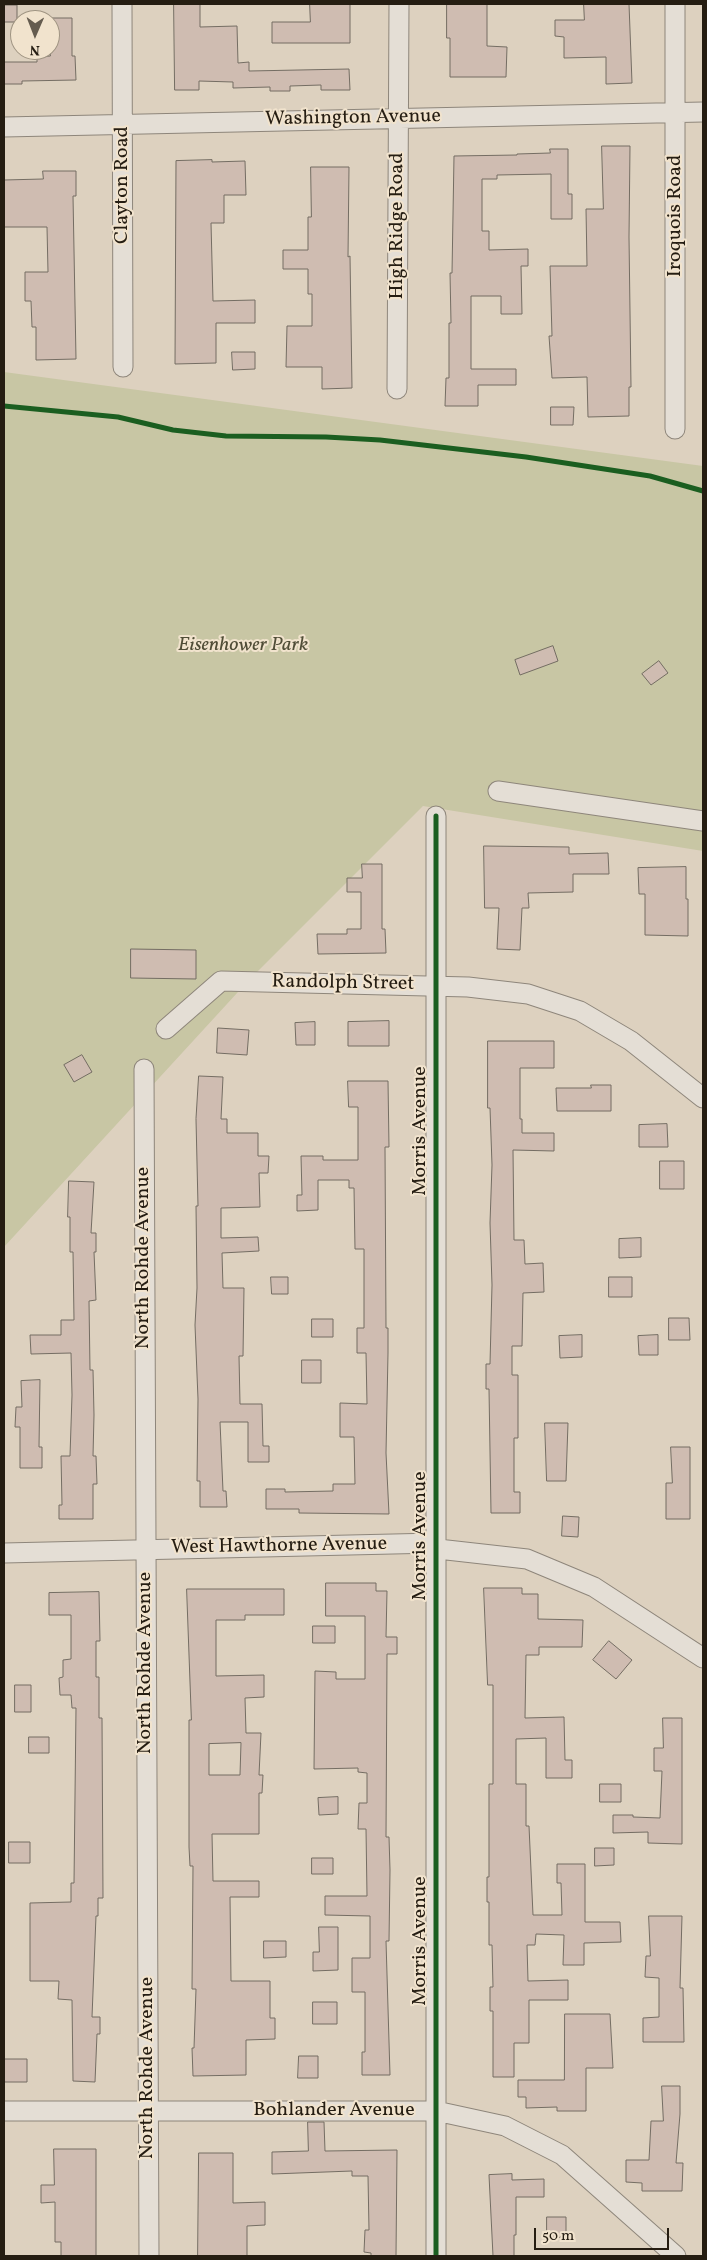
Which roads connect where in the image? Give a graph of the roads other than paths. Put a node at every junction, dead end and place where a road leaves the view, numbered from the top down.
1 (122, 4) edge
2 (399, 4) edge
3 (675, 4) edge
4 (676, 112) junction
5 (703, 112) edge
6 (399, 118) junction
7 (123, 125) junction
8 (4, 127) edge
9 (123, 367) dead end
10 (397, 389) dead end
11 (675, 429) dead end
12 (498, 791) dead end
13 (436, 816) dead end
14 (703, 821) edge
15 (436, 987) junction
16 (166, 1029) dead end
17 (144, 1069) dead end
18 (703, 1098) edge
19 (436, 1543) junction
20 (146, 1550) junction
21 (4, 1553) edge
22 (703, 1658) edge
23 (148, 2110) junction
24 (4, 2111) edge
25 (436, 2111) junction
26 (149, 2256) edge
27 (436, 2256) edge
28 (676, 2256) edge

1 - 7 street, Clayton Road
2 - 6 street, High Ridge Road
3 - 4 street, Iroquois Road
4 - 5 street, Washington Avenue
4 - 6 street, Washington Avenue
4 - 11 street, Iroquois Road
6 - 7 street, Washington Avenue
6 - 10 street, High Ridge Road
7 - 8 street, Washington Avenue
7 - 9 street, Clayton Road
12 - 14 street
13 - 15 street, Morris Avenue
15 - 16 street, Randolph Street
15 - 18 street, Randolph Street
15 - 19 street, Morris Avenue
17 - 20 street, North Rohde Avenue
19 - 20 street, West Hawthorne Avenue
19 - 22 street, West Hawthorne Avenue
19 - 25 street, Morris Avenue
20 - 21 street, West Hawthorne Avenue
20 - 23 street, North Rohde Avenue
23 - 24 street, Bohlander Avenue
23 - 25 street, Bohlander Avenue
23 - 26 street, North Rohde Avenue
25 - 27 street, Morris Avenue
25 - 28 street, Bohlander Avenue

